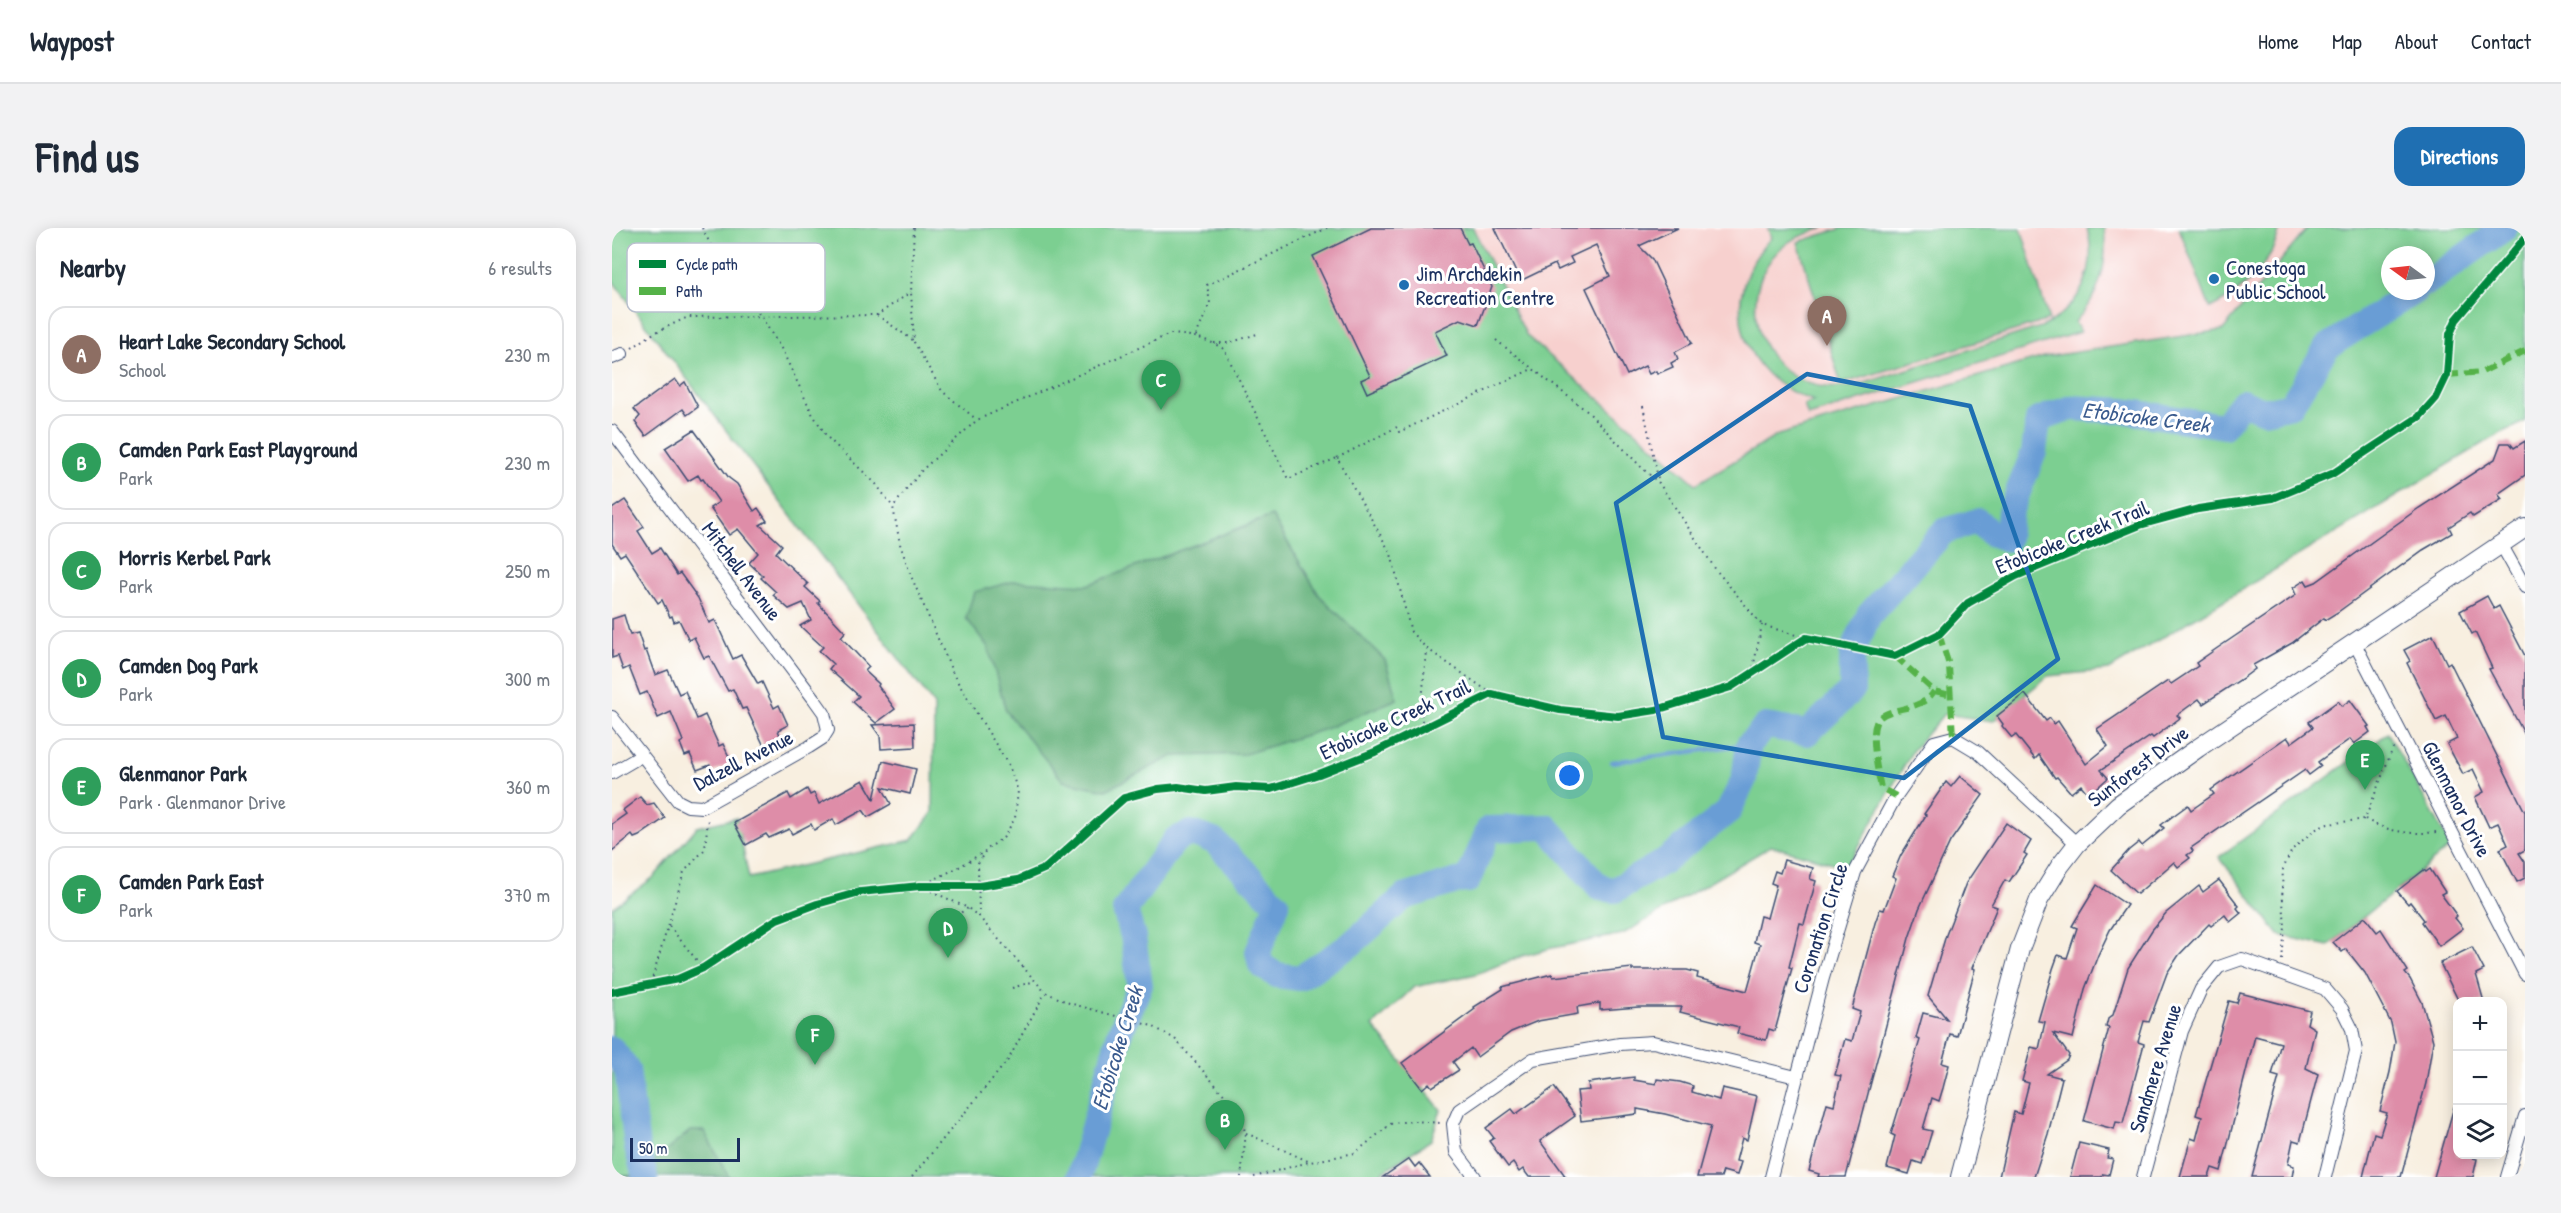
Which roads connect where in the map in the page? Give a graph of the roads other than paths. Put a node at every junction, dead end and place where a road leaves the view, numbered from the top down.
1 (612, 431) edge
2 (2525, 528) edge
3 (2501, 544) junction
4 (2525, 587) edge
5 (2355, 642) junction
6 (612, 717) edge
7 (823, 738) joint
8 (641, 756) junction
9 (612, 773) edge
10 (2077, 844) junction
11 (2525, 974) edge
12 (1796, 1077) junction
13 (2524, 1121) edge
14 (1474, 1177) edge
15 (1771, 1177) edge
16 (1960, 1177) edge
17 (2143, 1177) edge
18 (2325, 1177) edge
19 (2507, 1177) edge

1 - 7 street, Mitchell Avenue
2 - 3 street, Sunforest Drive
3 - 4 street
3 - 5 street, Sunforest Drive
5 - 10 street, Sunforest Drive
5 - 11 street, Glenmanor Drive
6 - 8 street, Dalzell Avenue
7 - 8 street, Dalzell Avenue
8 - 9 street
10 - 12 street, Coronation Circle
10 - 16 street, Sunforest Drive
12 - 14 street
12 - 15 street, Coronation Circle
13 - 19 street
17 - 18 street, Sandmere Avenue

